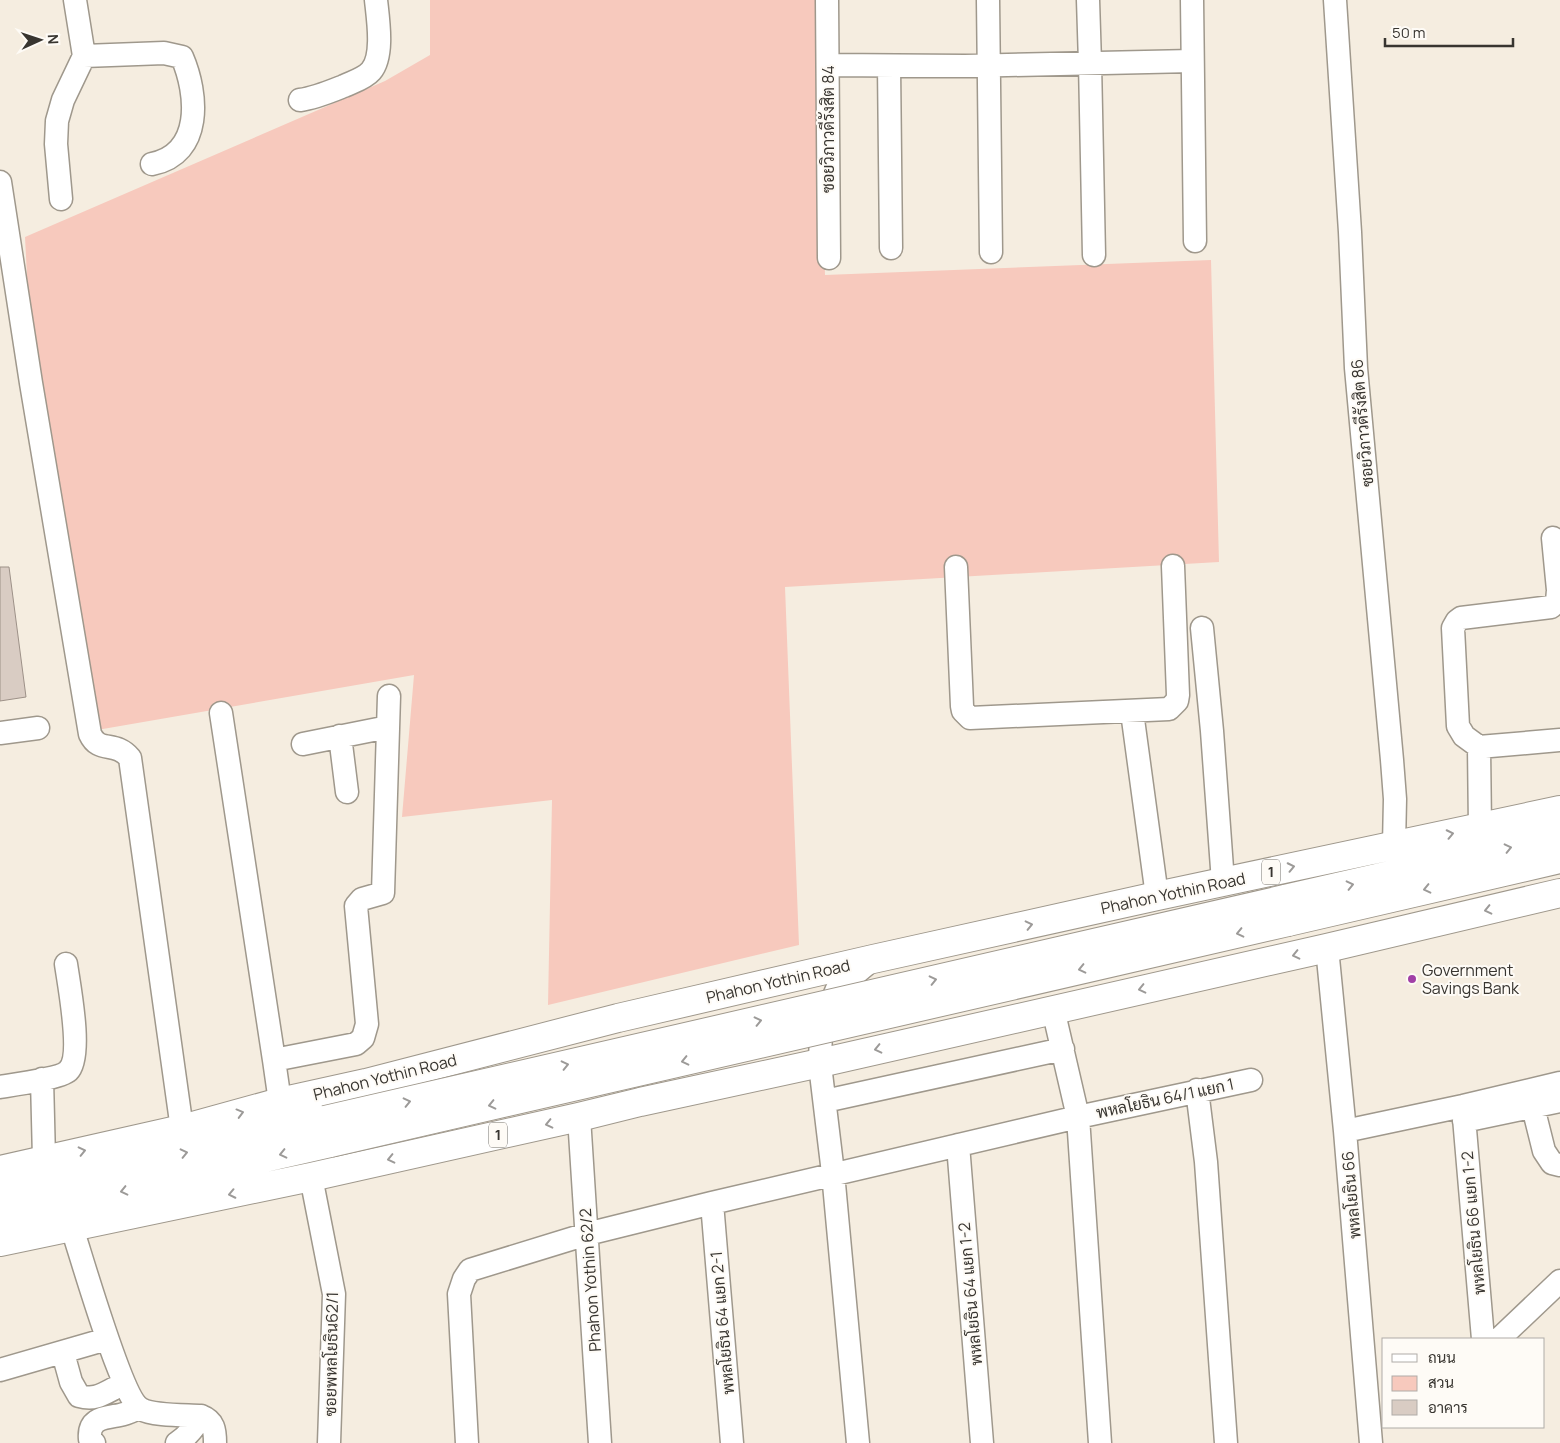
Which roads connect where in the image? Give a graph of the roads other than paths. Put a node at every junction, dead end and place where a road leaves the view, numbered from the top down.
1 (75, 0) edge
2 (376, 0) edge
3 (828, 0) edge
4 (988, 0) edge
5 (1088, 0) edge
6 (1192, 0) edge
7 (1335, 0) edge
8 (84, 56) junction
9 (1192, 61) junction
10 (1090, 63) junction
11 (828, 65) junction
12 (989, 65) junction
13 (889, 66) junction
14 (300, 100) dead end
15 (152, 164) dead end
16 (0, 182) edge
17 (61, 199) dead end
18 (1195, 241) dead end
19 (891, 248) dead end
20 (991, 252) dead end
21 (1094, 255) dead end
22 (829, 258) dead end
23 (1553, 538) dead end
24 (1173, 566) dead end
25 (956, 567) dead end
26 (1202, 628) dead end
27 (389, 696) dead end
28 (1132, 712) junction
29 (221, 713) dead end
30 (388, 727) junction
31 (38, 728) dead end
32 (0, 733) edge
33 (340, 736) junction
34 (1560, 740) edge
35 (303, 744) dead end
36 (1479, 747) junction
37 (347, 792) dead end
38 (1560, 810) edge
39 (1480, 828) junction
40 (1560, 836) edge
41 (1394, 845) junction
42 (1560, 859) edge
43 (1223, 882) junction
44 (1560, 893) edge
45 (1157, 896) junction
46 (1286, 910) junction
47 (982, 935) junction
48 (1327, 948) junction
49 (873, 959) junction
50 (66, 964) dead end
51 (1053, 1010) junction
52 (618, 1018) junction
53 (994, 1023) junction
54 (1063, 1049) junction
55 (274, 1060) junction
56 (820, 1064) junction
57 (42, 1079) junction
58 (1252, 1080) dead end
59 (1560, 1083) edge
60 (0, 1087) edge
61 (1197, 1090) junction
62 (1560, 1101) edge
63 (280, 1102) junction
64 (640, 1102) junction
65 (825, 1102) junction
66 (1533, 1107) junction
67 (1464, 1114) junction
68 (1078, 1116) junction
69 (579, 1117) junction
70 (182, 1128) junction
71 (1345, 1131) junction
72 (328, 1132) junction
73 (958, 1145) junction
74 (44, 1160) junction
75 (1560, 1165) edge
76 (0, 1172) edge
77 (832, 1173) junction
78 (311, 1177) junction
79 (712, 1202) junction
80 (0, 1219) edge
81 (72, 1228) junction
82 (586, 1234) junction
83 (0, 1242) edge
84 (1560, 1281) edge
85 (1483, 1338) edge
86 (1500, 1338) edge
87 (106, 1339) junction
88 (63, 1353) junction
89 (0, 1370) edge
90 (113, 1389) dead end
91 (1376, 1392) edge
92 (139, 1408) junction
93 (201, 1416) junction
94 (88, 1439) edge
95 (177, 1443) edge
96 (215, 1443) edge
97 (329, 1443) edge
98 (467, 1443) edge
99 (600, 1443) edge
100 (732, 1443) edge
101 (858, 1443) edge
102 (982, 1443) edge
103 (1100, 1443) edge
104 (1226, 1443) edge
105 (1371, 1443) edge

1 - 8 street
2 - 14 street
3 - 11 street, ซอยวิภาวดีรังสิต 84
4 - 12 street
5 - 10 street
6 - 9 street
7 - 41 street, ซอยวิภาวดีรังสิต 86
8 - 15 street
8 - 17 street
9 - 10 street
9 - 18 street
10 - 12 street
10 - 21 street
11 - 13 street
11 - 22 street, ซอยวิภาวดีรังสิต 84
12 - 13 street
12 - 20 street
13 - 19 street
16 - 70 street
23 - 36 street
24 - 28 street
25 - 28 street
26 - 43 street
27 - 30 street
28 - 45 street
29 - 55 street
30 - 33 street
30 - 55 street
31 - 32 street
33 - 35 street
33 - 37 street
34 - 36 street
36 - 39 street
38 - 39 main road, Phahon Yothin Road / 1
41 -> 39 main road, Phahon Yothin Road / 1
46 -> 40 main road, Phahon Yothin Road
43 -> 41 main road, Phahon Yothin Road / 1
42 -> 46 main road, Phahon Yothin Road
43 - 45 main road, Phahon Yothin Road / 1
44 -> 48 main road, 1
47 -> 45 main road, Phahon Yothin Road / 1
46 - 72 main road, Phahon Yothin Road, bridge
47 - 49 main road, Phahon Yothin Road / 1
47 - 53 main road
48 -> 51 main road, 1
48 - 71 street, พหลโยธิน 66
49 - 52 main road, Phahon Yothin Road / 1
49 - 56 street
50 - 57 street
51 - 53 main road, 1
51 - 54 street
52 - 63 main road, Phahon Yothin Road / 1
52 - 64 main road
53 -> 56 main road, 1
54 - 65 street
54 - 68 street
55 - 63 street
56 - 64 main road, 1
56 - 65 street
57 - 60 street
57 - 74 street
58 - 61 street, พหลโยธิน 64/1 แยก 1
59 - 67 street
61 - 68 street, พหลโยธิน 64/1 แยก 1
61 - 104 street
62 - 66 street
70 -> 63 main road, Phahon Yothin Road / 1
64 - 69 main road, 1
65 - 77 street
66 - 67 street
66 - 75 street
67 - 71 street
67 - 85 street, พหลโยธิน 66 แยก 1-2
68 - 73 street, พหลโยธิน 64/1 แยก 1
68 - 103 street
69 -> 78 main road, 1
69 - 82 street, Phahon Yothin 62/2
74 -> 70 main road, Phahon Yothin Road / 1
71 - 91 street, พหลโยธิน 66
76 -> 72 main road, Phahon Yothin Road
72 -> 80 main road, Phahon Yothin Road
73 - 77 street, พหลโยธิน 64/1 แยก 1
73 - 102 street, พหลโยธิน 64 แยก 1-2
74 - 76 main road, Phahon Yothin Road / 1
77 - 79 street, พหลโยธิน 64/1 แยก 1
77 - 101 street
78 -> 81 main road, 1
78 - 97 street, ซอยพหลโยธิน62/1
79 - 82 street, พหลโยธิน 64/1 แยก 1
79 - 100 street, พหลโยธิน 64 แยก 2-1
81 - 83 main road, 1
81 - 87 street
82 - 98 street, พหลโยธิน 64/1 แยก 1
82 - 99 street, Phahon Yothin 62/2
84 - 86 street
87 - 88 street
87 - 92 street
88 - 89 street
88 - 90 street
91 - 105 street, พหลโยธิน 66
92 - 93 street
92 - 94 street
93 - 95 street
93 - 96 street

